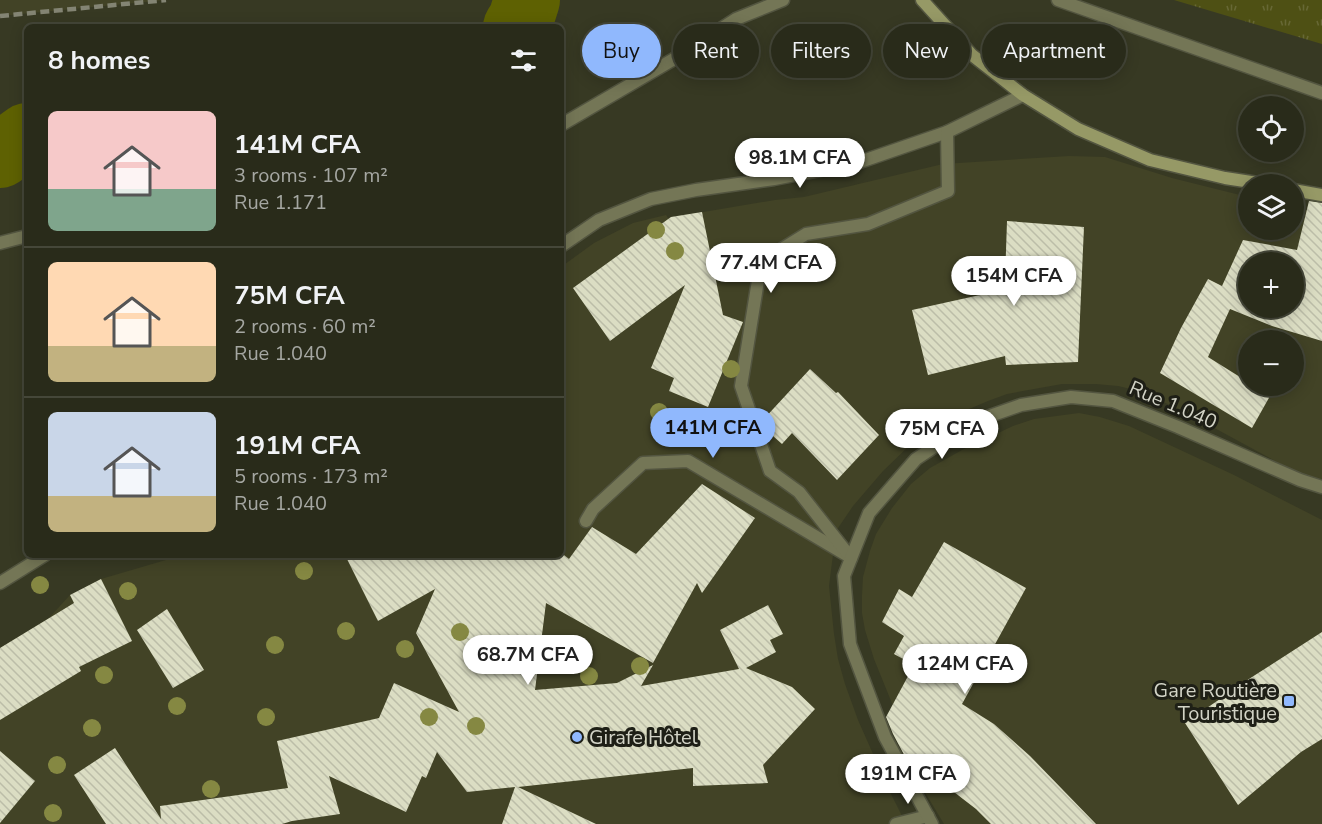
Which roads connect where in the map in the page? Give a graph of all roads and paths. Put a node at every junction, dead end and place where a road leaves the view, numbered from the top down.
1 (783, 0) edge
2 (922, 0) edge
3 (1058, 0) edge
4 (1322, 93) edge
5 (1023, 95) junction
6 (564, 122) edge
7 (947, 132) junction
8 (1238, 180) edge
9 (1304, 192) edge
10 (1322, 195) edge
11 (24, 237) edge
12 (0, 243) edge
13 (564, 244) edge
14 (1322, 487) edge
15 (586, 521) dead end
16 (40, 558) edge
17 (851, 558) junction
18 (0, 583) edge
19 (930, 820) edge
20 (896, 824) edge

1 - 6 street
2 - 5 main road
3 - 4 street
5 - 7 street
5 - 8 main road
7 - 13 street
7 - 17 street
9 - 10 main road
11 - 12 street
14 - 17 street, Rue 1.040
15 - 17 street
16 - 18 street
17 - 19 street, Rue 1.040
19 - 20 street

